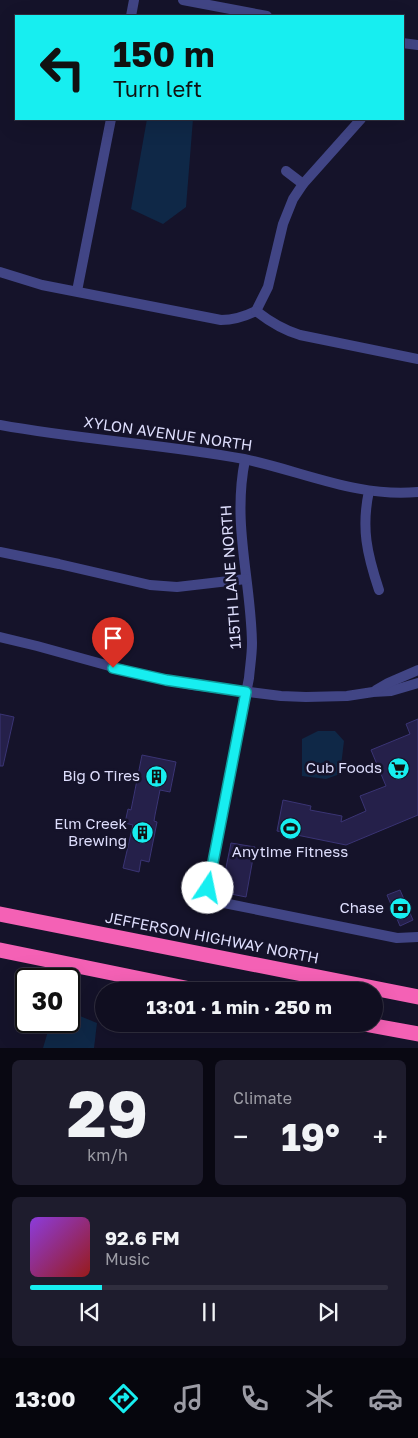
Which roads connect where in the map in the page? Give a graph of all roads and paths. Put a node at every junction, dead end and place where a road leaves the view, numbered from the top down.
1 (134, 0) edge
2 (183, 0) edge
3 (130, 15) edge
4 (262, 15) edge
5 (404, 42) edge
6 (418, 45) edge
7 (111, 120) edge
8 (360, 120) edge
9 (286, 171) dead end
10 (303, 184) junction
11 (0, 272) edge
12 (77, 291) junction
13 (256, 311) junction
14 (418, 359) edge
15 (0, 426) edge
16 (245, 460) junction
17 (369, 491) junction
18 (418, 492) edge
19 (0, 552) edge
20 (246, 579) junction
21 (379, 590) dead end
22 (0, 637) edge
23 (418, 670) edge
24 (418, 683) edge
25 (246, 692) junction
26 (373, 692) junction
27 (0, 914) edge
28 (418, 937) edge
29 (0, 950) edge
30 (156, 982) edge
31 (418, 997) edge
32 (383, 1028) edge
33 (418, 1034) edge

1 - 3 street
2 - 4 street
5 - 6 street
7 - 12 street
8 - 10 street
9 - 10 street
10 - 13 street
11 - 12 street
12 - 13 street
13 - 14 street
15 - 16 street, XYLON AVENUE NORTH
16 - 17 street, XYLON AVENUE NORTH
16 - 20 street, 115TH LANE NORTH
17 - 18 street, XYLON AVENUE NORTH
17 - 21 street
19 - 20 street
20 - 25 street, 115TH LANE NORTH
22 - 25 street
23 - 26 street
24 - 26 street
25 - 26 street
25 - 28 street, 115TH LANE NORTH
27 - 31 highway, JEFFERSON HIGHWAY NORTH
29 - 30 highway
32 - 33 highway

